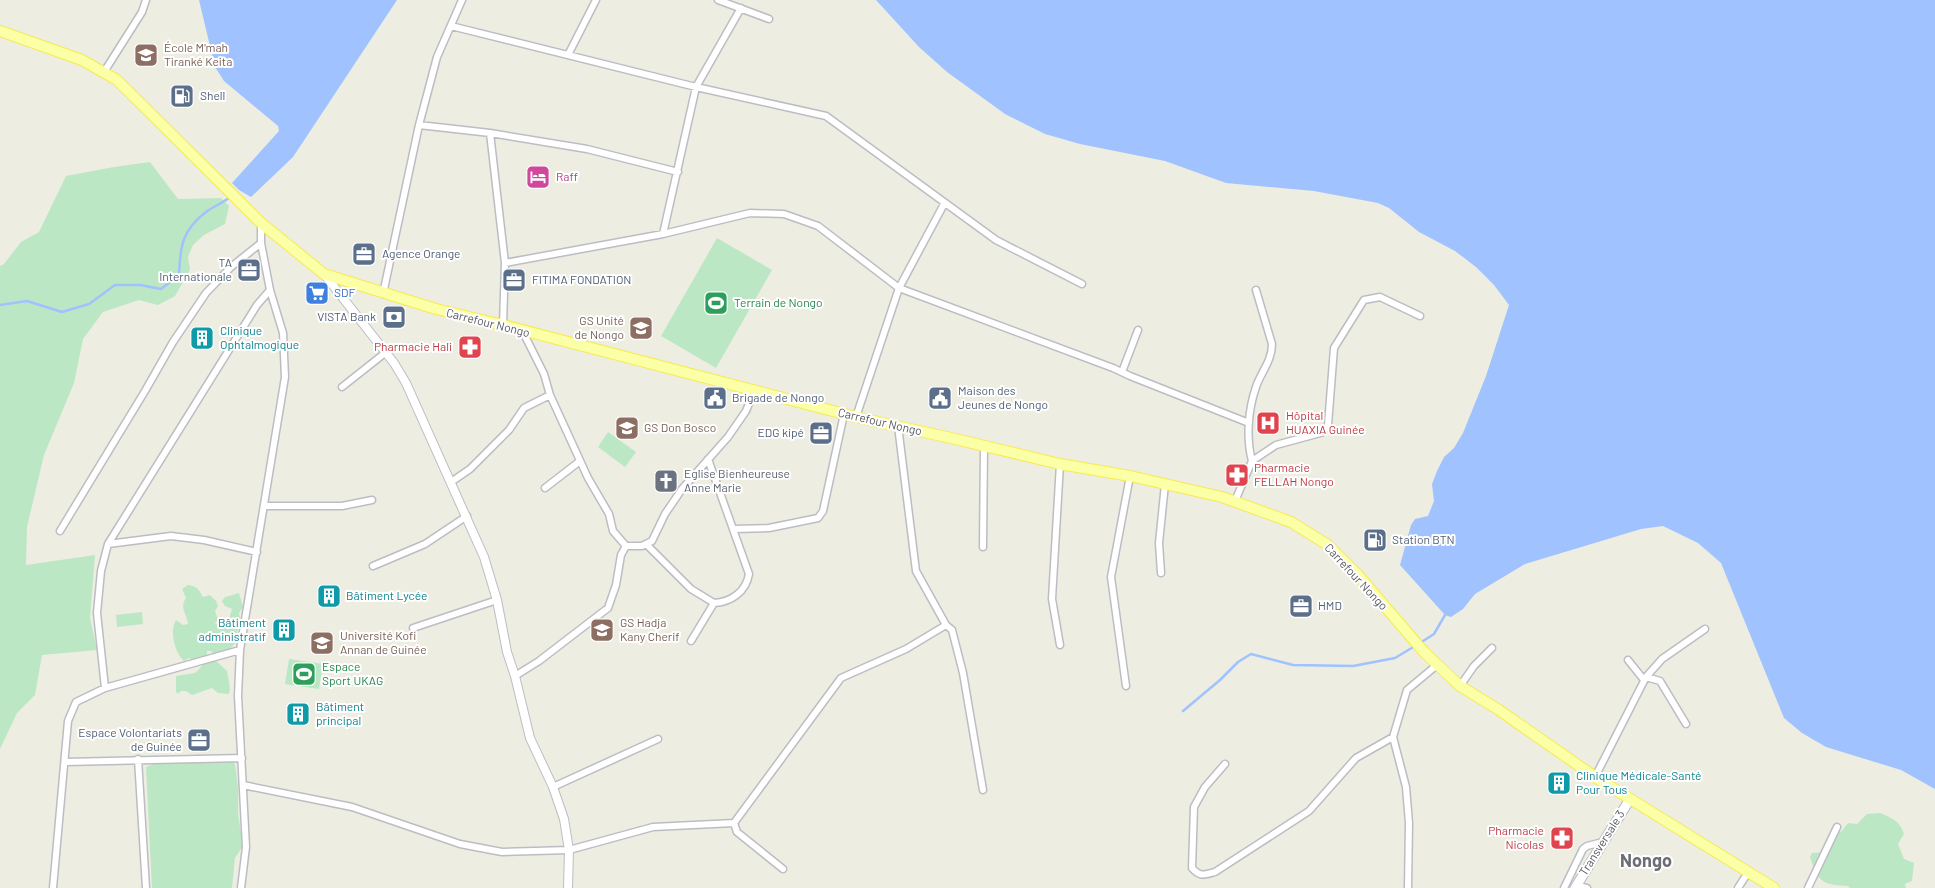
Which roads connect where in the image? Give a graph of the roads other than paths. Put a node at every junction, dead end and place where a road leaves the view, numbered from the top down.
1 (146, 0) edge
2 (462, 0) edge
3 (596, 0) edge
4 (718, 0) edge
5 (741, 8) junction
6 (769, 19) dead end
7 (451, 26) junction
8 (0, 31) edge
9 (568, 55) junction
10 (104, 72) junction
11 (696, 87) junction
12 (419, 125) junction
13 (490, 133) junction
14 (678, 172) junction
15 (944, 204) junction
16 (261, 223) junction
17 (663, 234) junction
18 (261, 243) junction
19 (505, 263) junction
20 (324, 274) junction
21 (1082, 284) dead end
22 (900, 288) junction
23 (270, 290) junction
24 (1256, 290) dead end
25 (383, 294) junction
26 (1420, 316) dead end
27 (503, 325) junction
28 (1138, 330) dead end
29 (523, 332) junction
30 (385, 353) junction
31 (1122, 372) junction
32 (342, 387) dead end
33 (754, 391) junction
34 (550, 395) junction
35 (844, 414) junction
36 (856, 417) junction
37 (1248, 423) junction
38 (898, 426) junction
39 (984, 446) junction
40 (708, 459) junction
41 (580, 461) junction
42 (1252, 461) junction
43 (1060, 464) junction
44 (1130, 476) junction
45 (451, 482) junction
46 (1165, 484) junction
47 (545, 488) dead end
48 (372, 500) dead end
49 (1235, 501) junction
50 (264, 506) junction
51 (467, 516) junction
52 (734, 529) junction
53 (60, 531) dead end
54 (108, 544) junction
55 (647, 545) junction
56 (626, 546) junction
57 (983, 547) dead end
58 (256, 552) junction
59 (373, 566) dead end
60 (1162, 573) dead end
61 (497, 600) junction
62 (714, 603) junction
63 (946, 625) junction
64 (414, 628) dead end
65 (1705, 629) dead end
66 (691, 641) dead end
67 (1060, 646) dead end
68 (1492, 648) dead end
69 (240, 650) junction
70 (1628, 660) dead end
71 (1437, 666) junction
72 (515, 676) junction
73 (1645, 678) junction
74 (1126, 686) dead end
75 (1460, 686) junction
76 (104, 688) junction
77 (1686, 724) dead end
78 (1393, 737) junction
79 (658, 739) dead end
80 (242, 758) junction
81 (138, 759) junction
82 (65, 762) junction
83 (1225, 764) dead end
84 (1595, 777) junction
85 (243, 785) junction
86 (554, 787) junction
87 (983, 790) dead end
88 (1630, 798) junction
89 (734, 823) junction
90 (1837, 827) dead end
91 (1603, 842) junction
92 (569, 850) junction
93 (783, 869) dead end
94 (1748, 871) junction
95 (1576, 886) edge
96 (53, 888) edge
97 (146, 888) edge
98 (242, 888) edge
99 (568, 888) edge
100 (1408, 888) edge
101 (1564, 888) edge
102 (1587, 888) edge
103 (1738, 888) edge
104 (1774, 888) edge
105 (1808, 888) edge

1 - 10 street
2 - 7 street
3 - 9 street
4 - 5 street
5 - 6 street
5 - 11 street
7 - 9 street
7 - 12 street
8 - 10 main road, Carrefour Nongo
9 - 11 street
10 - 16 main road, Carrefour Nongo
11 - 14 street
11 - 15 street
12 - 13 street
12 - 25 street
13 - 14 street
13 - 19 street
14 - 17 street
15 - 21 street
15 - 22 street
16 - 18 street
16 - 20 main road, Carrefour Nongo
17 - 19 street
17 - 22 street
18 - 23 street
18 - 53 street
19 - 27 street
20 - 25 main road, Carrefour Nongo
20 - 30 street
22 - 31 street
22 - 36 street
23 - 50 street
23 - 54 street
24 - 37 street
25 - 27 main road, Carrefour Nongo
26 - 42 street
27 - 29 main road, Carrefour Nongo
28 - 31 street
29 - 33 main road, Carrefour Nongo
29 - 34 street
30 - 32 street
30 - 45 street
31 - 37 street
33 - 35 main road, Carrefour Nongo
33 - 40 street
34 - 41 street
34 - 45 street
35 - 36 main road, Carrefour Nongo
35 - 52 street
36 - 38 main road, Carrefour Nongo
37 - 42 street
38 - 39 main road, Carrefour Nongo
38 - 63 street
39 - 43 main road, Carrefour Nongo
39 - 57 street
40 - 52 street
40 - 55 street
41 - 47 street
41 - 56 street
42 - 49 street
43 - 44 main road, Carrefour Nongo
43 - 67 street
44 - 46 main road, Carrefour Nongo
44 - 74 street
45 - 51 street
46 - 49 main road, Carrefour Nongo
46 - 60 street
48 - 50 street
49 - 71 main road, Carrefour Nongo
50 - 58 street
51 - 59 street
51 - 61 street
52 - 62 street
54 - 58 street
54 - 76 street
55 - 56 street
55 - 62 street
56 - 72 street
58 - 69 street
61 - 64 street
61 - 72 street
62 - 66 street
63 - 87 street
63 - 89 street
65 - 73 street
68 - 75 street
69 - 76 street
69 - 80 street
70 - 73 street
71 - 75 main road, Carrefour Nongo
71 - 78 street
72 - 86 street
73 - 77 street
73 - 84 street
75 - 84 main road, Carrefour Nongo
76 - 82 street
78 - 83 street
78 - 100 street
79 - 86 street
80 - 81 street
80 - 85 street
81 - 82 street
81 - 97 street
82 - 96 street
84 - 88 main road, Carrefour Nongo
85 - 92 street
85 - 98 street
86 - 92 street
88 - 91 main road, Transversale 3
88 - 94 main road, Carrefour Nongo
89 - 92 street
89 - 93 street
90 - 105 street
91 - 95 main road, Transversale 3
91 - 101 street
92 - 99 street
94 - 103 street
94 - 104 main road, Carrefour Nongo
95 - 102 street

